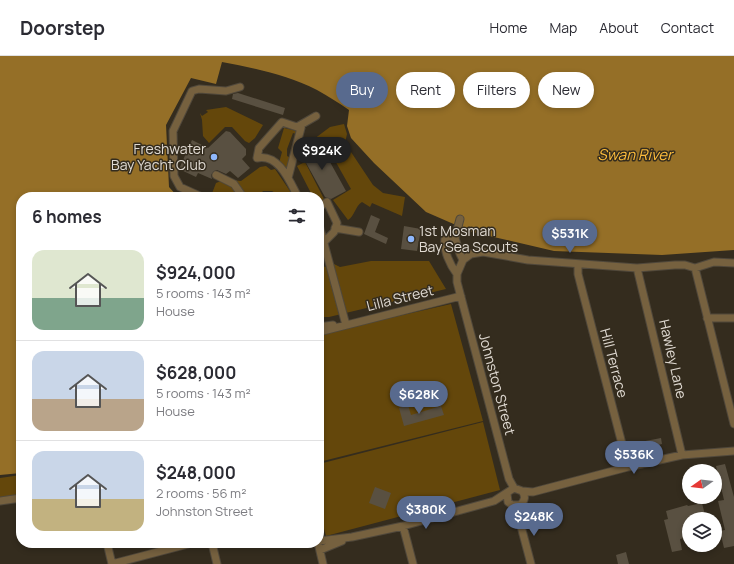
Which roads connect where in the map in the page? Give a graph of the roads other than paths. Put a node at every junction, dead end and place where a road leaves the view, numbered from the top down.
1 (240, 87) dead end
2 (316, 116) dead end
3 (302, 124) junction
4 (216, 175) dead end
5 (288, 178) junction
6 (191, 192) edge
7 (240, 192) edge
8 (295, 192) edge
9 (324, 204) edge
10 (460, 219) dead end
11 (335, 228) junction
12 (359, 232) dead end
13 (455, 238) junction
14 (324, 242) joint
15 (463, 260) junction
16 (734, 263) edge
17 (578, 265) junction
18 (637, 268) junction
19 (695, 268) junction
20 (457, 274) junction
21 (461, 296) junction
22 (707, 318) junction
23 (734, 318) edge
24 (346, 325) junction
25 (324, 327) edge
26 (324, 331) edge
27 (734, 424) edge
28 (734, 451) edge
29 (682, 455) junction
30 (628, 467) junction
31 (510, 491) junction
32 (522, 491) junction
33 (533, 492) junction
34 (16, 499) edge
35 (0, 501) edge
36 (494, 501) junction
37 (516, 503) junction
38 (403, 526) junction
39 (324, 544) edge
40 (108, 548) edge
41 (173, 548) edge
42 (213, 548) edge
43 (320, 548) edge
44 (112, 564) edge
45 (217, 564) edge
46 (323, 564) edge
47 (413, 564) edge
48 (530, 564) edge

1 - 6 street
2 - 3 street
3 - 5 street
3 - 5 street
4 - 7 street
5 - 8 street
9 - 11 street
10 - 13 street
11 - 12 street
11 - 14 street
13 - 15 street
13 - 20 street, Johnston Street
14 - 24 street
15 - 17 street
15 - 20 street
16 - 19 street
17 - 18 street
17 - 30 street, Hill Terrace
18 - 19 street
18 - 29 street, Hawley Lane
19 - 22 street
20 - 21 street, Johnston Street
21 - 24 street, Lilla Street
21 - 31 street, Johnston Street
22 - 23 street
22 - 27 street
24 - 25 street, Lilla Street
24 - 26 street, Lilla Street
28 - 29 street
29 - 30 street
30 - 33 street
31 - 32 street
31 - 36 street
31 - 37 street
32 - 33 street
32 - 37 street
33 - 37 street
34 - 35 street
36 - 37 street
36 - 38 street
37 - 48 street
38 - 39 street
38 - 47 street
40 - 44 street
41 - 44 street
42 - 45 street
43 - 46 street

